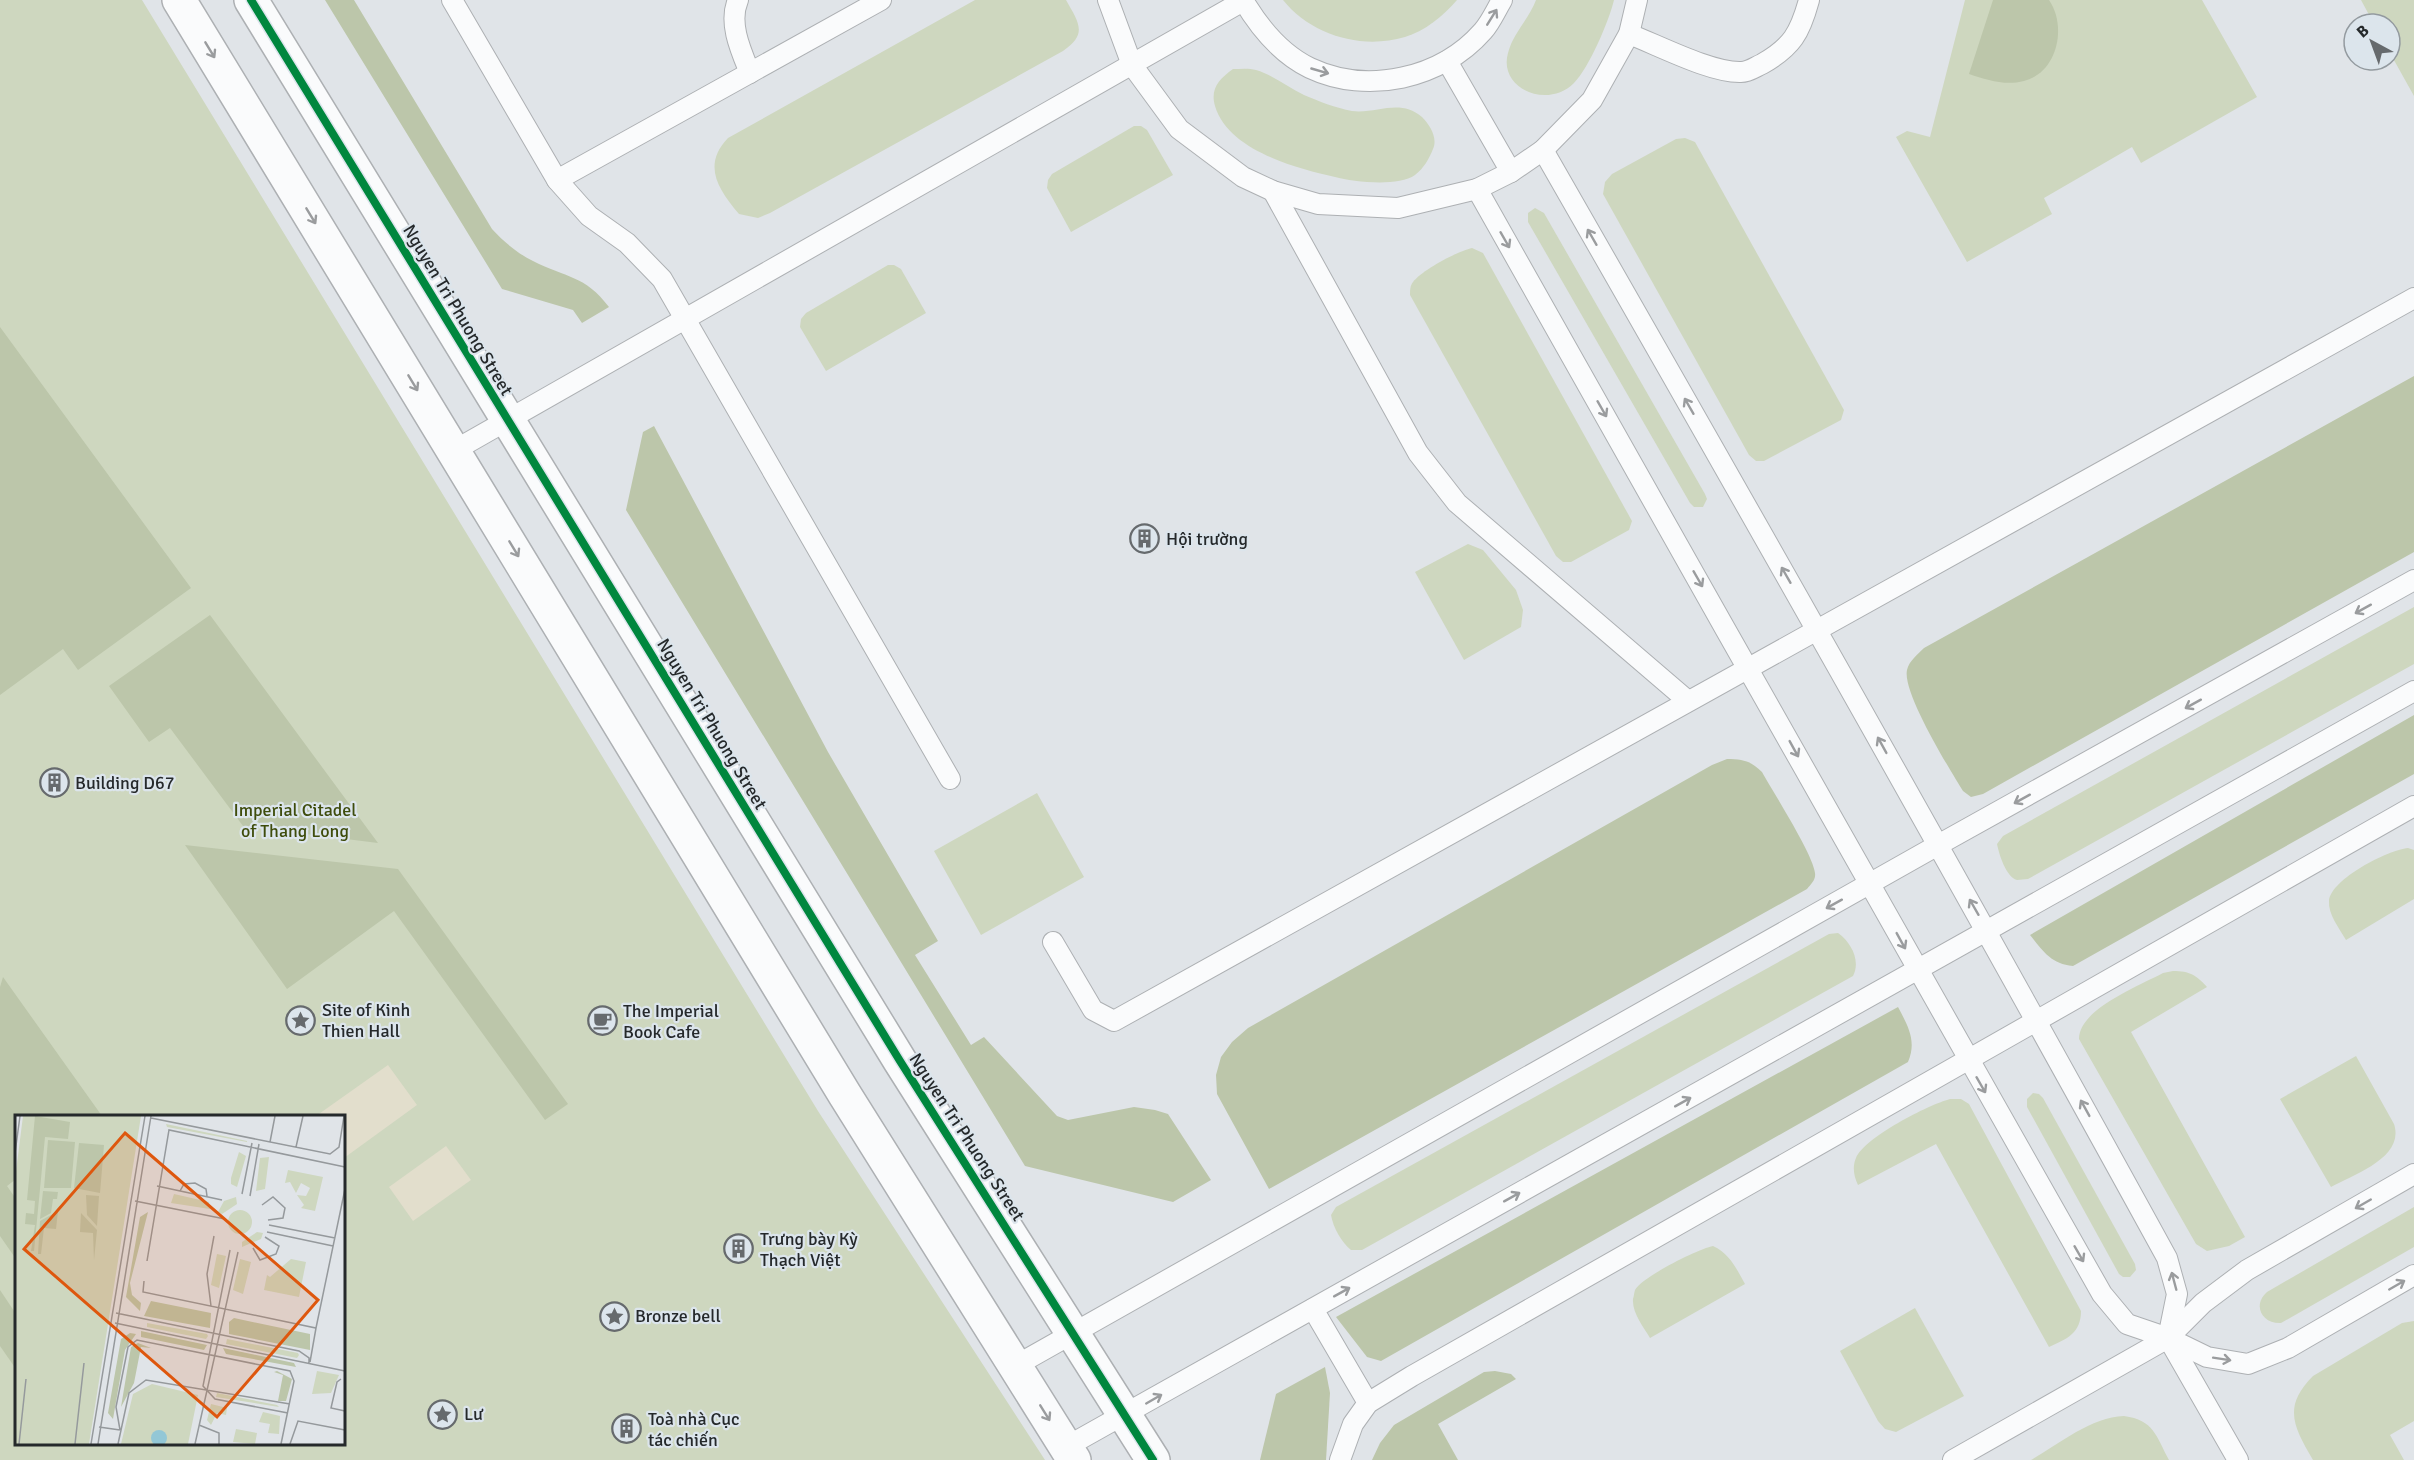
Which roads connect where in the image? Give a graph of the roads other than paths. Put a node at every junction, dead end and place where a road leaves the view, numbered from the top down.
1 (179, 0) edge
2 (251, 0) edge
3 (452, 0) edge
4 (738, 0) edge
5 (881, 0) edge
6 (1108, 0) edge
7 (1502, 0) edge
8 (1637, 0) edge
9 (1809, 0) edge
10 (1243, 1) edge
11 (1629, 34) junction
12 (1447, 61) junction
13 (1132, 65) junction
14 (750, 73) junction
15 (1543, 150) junction
16 (1511, 172) junction
17 (557, 180) junction
18 (1476, 189) junction
19 (1273, 191) junction
20 (2414, 298) edge
21 (685, 320) junction
22 (509, 421) junction
23 (455, 450) junction
24 (2414, 580) edge
25 (1817, 629) junction
26 (1749, 668) junction
27 (2414, 691) edge
28 (1688, 701) junction
29 (950, 779) dead end
30 (2414, 806) edge
31 (1938, 845) junction
32 (1869, 884) junction
33 (1987, 931) junction
34 (1053, 942) dead end
35 (1917, 970) junction
36 (2037, 1022) junction
37 (1968, 1061) junction
38 (2414, 1174) edge
39 (2414, 1275) edge
40 (1312, 1309) junction
41 (1073, 1332) junction
42 (2168, 1338) junction
43 (1015, 1366) junction
44 (1368, 1403) junction
45 (1125, 1415) junction
46 (1070, 1454) edge
47 (1153, 1460) edge
48 (1340, 1460) edge
49 (1953, 1460) edge
50 (2238, 1460) edge

1 -> 23 street
2 - 22 street, Nguyen Tri Phuong Street
3 - 17 lane
4 - 14 lane
5 - 14 lane
6 - 13 lane
12 -> 7 lane
8 - 11 lane
9 - 11 lane
10 -> 12 lane
10 - 13 lane
11 - 15 lane
12 - 16 lane
13 - 19 lane
13 - 21 lane
14 - 17 lane
15 - 16 lane
25 -> 15 lane
16 - 18 lane
17 - 21 lane
18 - 19 lane
18 -> 26 lane
19 - 28 lane
20 - 25 lane
21 - 22 lane
21 - 29 lane
22 - 23 lane
22 - 41 street, Nguyen Tri Phuong Street
23 -> 43 street
24 -> 31 lane
25 - 26 lane
31 -> 25 lane
26 - 28 lane
26 -> 32 lane
27 - 33 lane
28 - 34 lane
30 - 36 lane
31 - 32 lane
33 -> 31 lane
32 -> 35 lane
32 -> 41 lane
33 - 35 lane
33 - 36 lane
35 - 37 lane
40 -> 35 lane
36 - 37 lane
42 -> 36 lane
37 -> 42 lane
37 - 44 lane
38 -> 42 lane
42 -> 39 lane
40 - 44 lane
45 -> 40 lane
41 - 43 lane
41 - 45 street, Nguyen Tri Phuong Street
42 - 49 lane
42 - 50 lane
43 -> 46 street
44 - 48 lane
45 - 46 lane
45 - 47 street, Nguyen Tri Phuong Street

